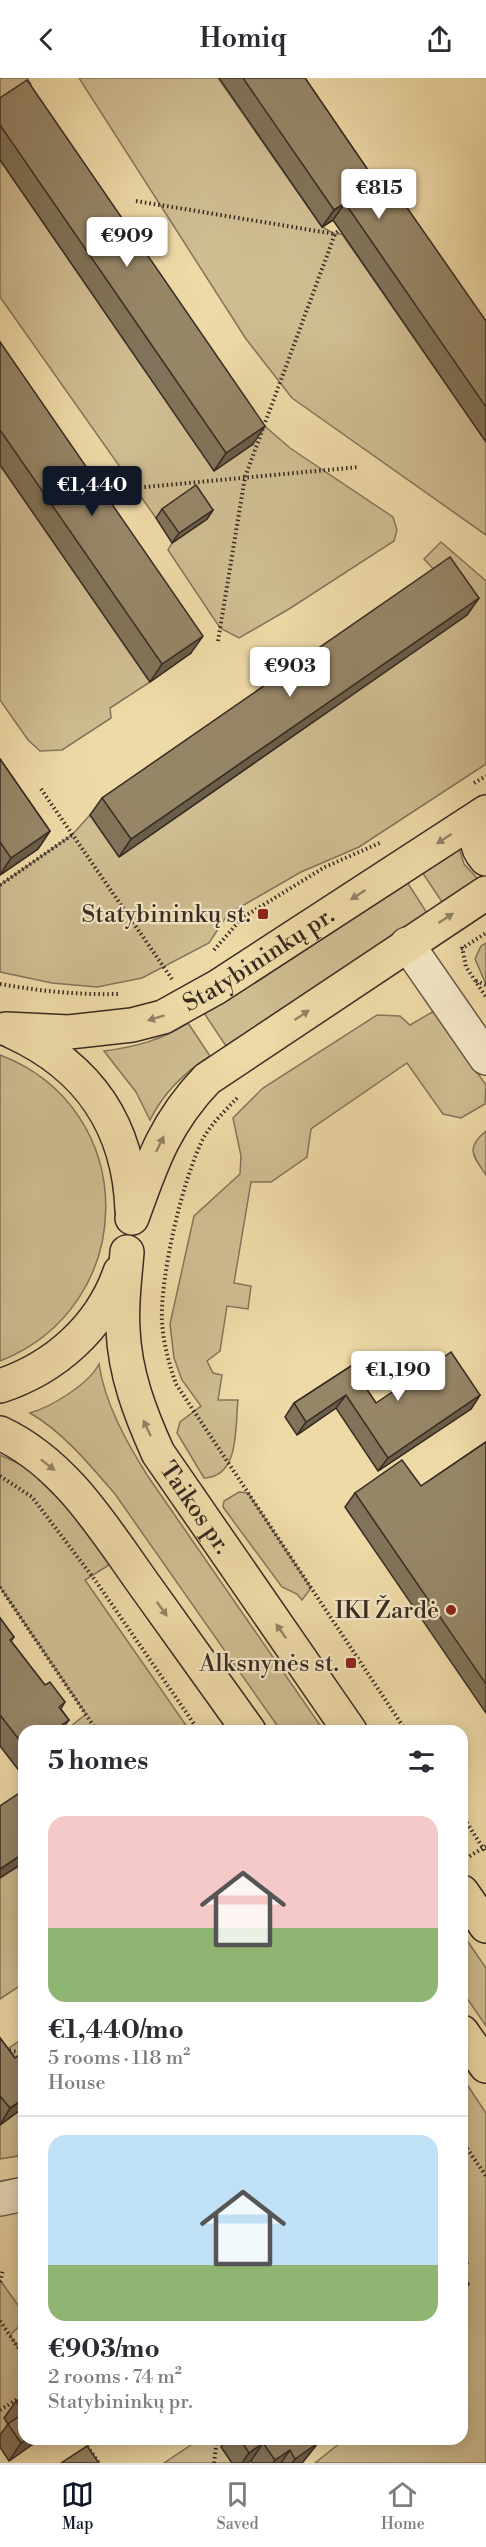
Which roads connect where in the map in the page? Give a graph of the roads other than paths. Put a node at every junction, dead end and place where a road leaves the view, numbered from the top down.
1 (478, 805) edge
2 (486, 860) edge
3 (486, 893) edge
4 (407, 944) junction
5 (3, 1028) edge
6 (486, 1058) edge
7 (132, 1218) junction
8 (127, 1252) junction
9 (0, 1386) edge
10 (0, 1433) edge
11 (245, 1725) edge
12 (346, 1725) edge
13 (468, 1900) edge
14 (486, 1926) edge
15 (468, 2040) edge
16 (486, 2066) edge
17 (18, 2195) edge
18 (0, 2199) edge

1 - 2 main road
1 -> 5 main road, Statybininkų pr.
4 -> 3 main road
4 - 6 street
7 -> 4 main road
5 - 7 main road
7 - 8 main road
8 - 9 main road
12 -> 8 main road, Taikos pr.
10 -> 11 main road
13 - 14 main road
15 - 16 main road
17 - 18 street

